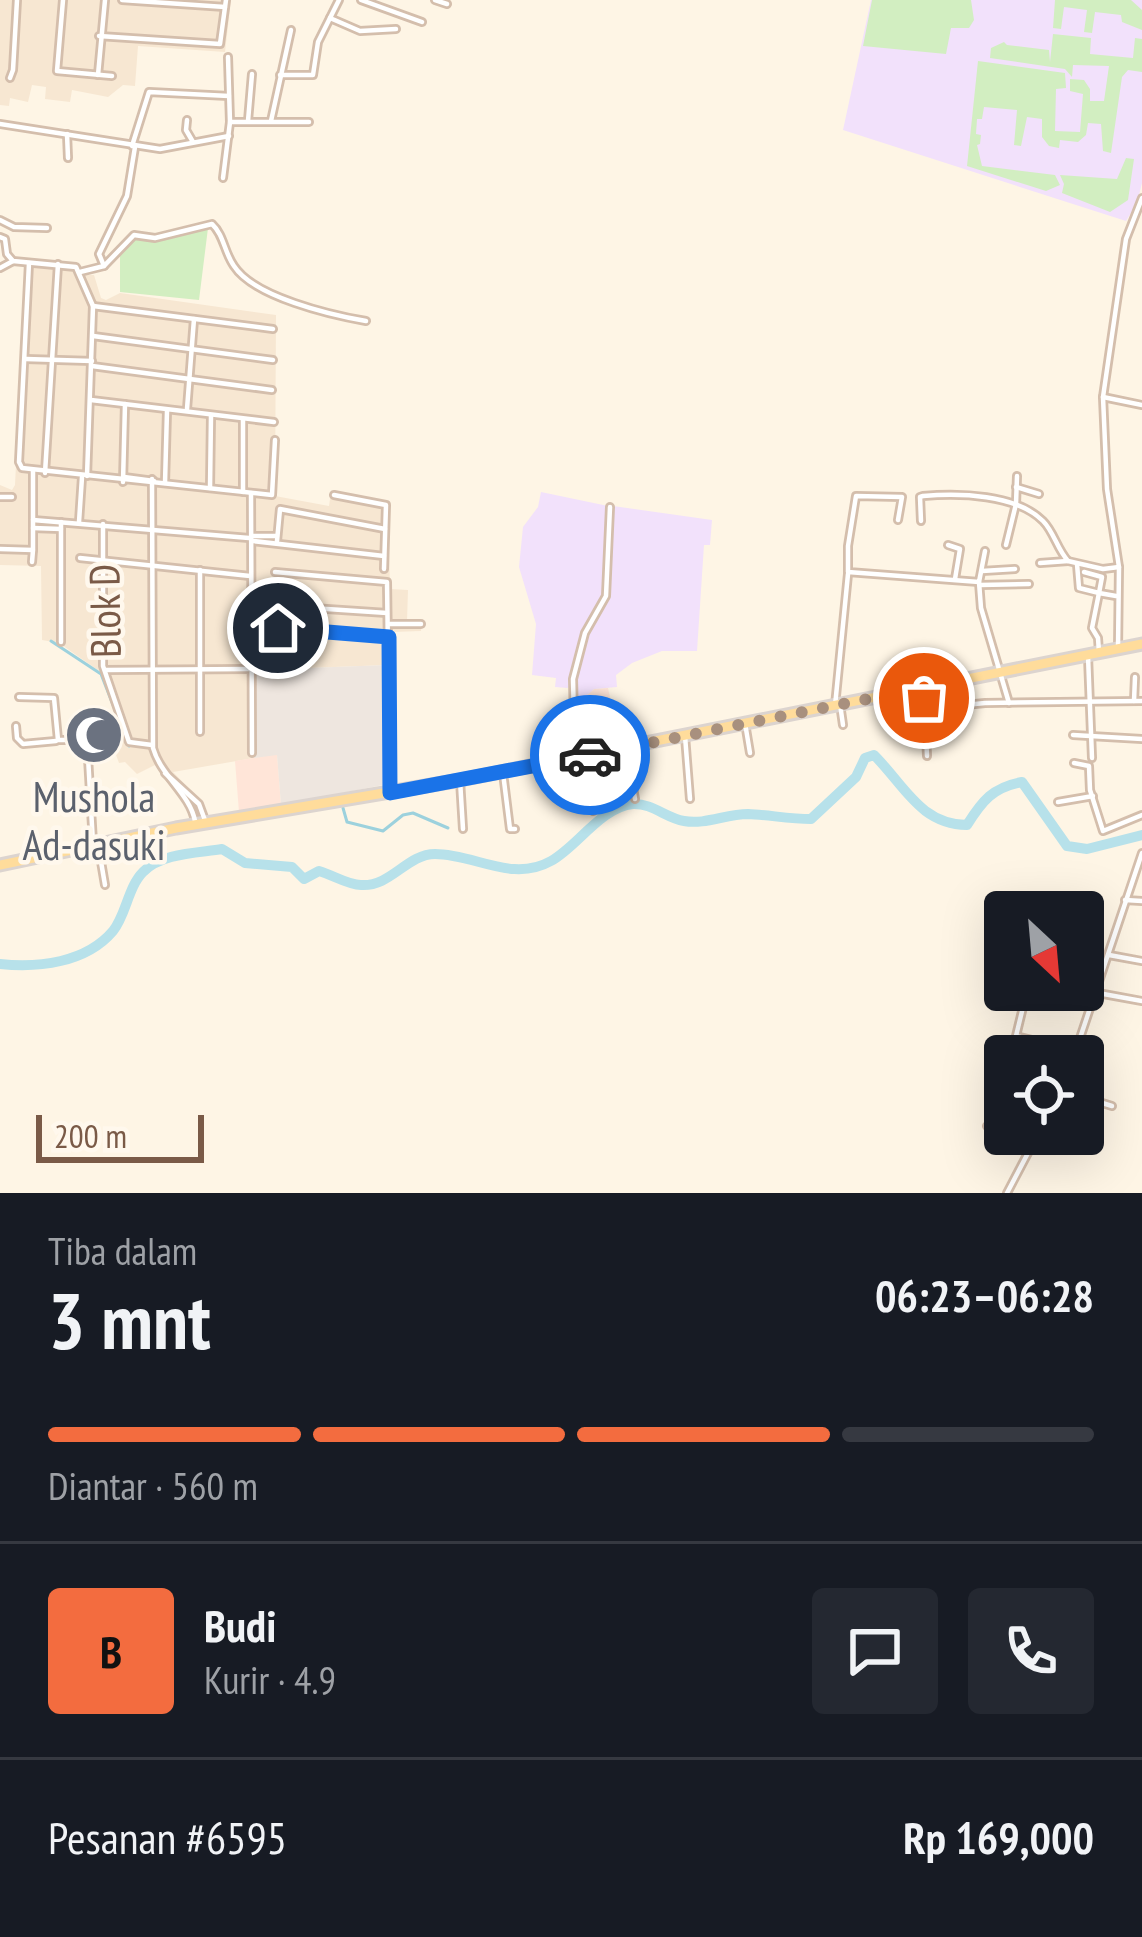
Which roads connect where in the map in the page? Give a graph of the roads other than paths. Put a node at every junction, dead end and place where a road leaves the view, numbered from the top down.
1 (17, 0) edge
2 (62, 0) edge
3 (105, 0) edge
4 (122, 0) edge
5 (339, 0) edge
6 (361, 0) edge
7 (436, 0) edge
8 (225, 3) edge
9 (447, 4) dead end
10 (330, 18) junction
11 (422, 22) dead end
12 (396, 29) dead end
13 (292, 30) dead end
14 (99, 36) junction
15 (228, 57) dead end
16 (252, 74) dead end
17 (98, 75) junction
18 (280, 75) junction
19 (112, 76) dead end
20 (10, 78) dead end
21 (229, 96) junction
22 (187, 120) dead end
23 (248, 121) junction
24 (271, 121) junction
25 (230, 122) junction
26 (309, 122) dead end
27 (0, 124) edge
28 (67, 134) junction
29 (229, 136) junction
30 (194, 145) junction
31 (133, 146) junction
32 (68, 158) dead end
33 (224, 178) dead end
34 (1142, 198) edge
35 (0, 220) edge
36 (1132, 221) junction
37 (1142, 225) edge
38 (47, 228) dead end
39 (0, 237) edge
40 (13, 261) junction
41 (29, 263) junction
42 (58, 264) junction
43 (0, 268) edge
44 (101, 268) junction
45 (83, 272) junction
46 (93, 306) junction
47 (194, 319) junction
48 (366, 321) dead end
49 (273, 328) dead end
50 (93, 337) junction
51 (192, 349) junction
52 (24, 359) junction
53 (53, 359) junction
54 (273, 360) dead end
55 (92, 364) junction
56 (189, 380) junction
57 (272, 390) dead end
58 (1103, 397) junction
59 (91, 400) junction
60 (125, 404) junction
61 (1142, 405) edge
62 (167, 409) junction
63 (186, 411) junction
64 (211, 414) junction
65 (243, 418) junction
66 (274, 422) dead end
67 (275, 440) dead end
68 (32, 471) junction
69 (45, 473) junction
70 (1017, 476) dead end
71 (85, 477) junction
72 (122, 480) junction
73 (157, 482) junction
74 (1016, 487) junction
75 (210, 488) junction
76 (247, 492) junction
77 (1039, 494) dead end
78 (334, 495) dead end
79 (0, 497) edge
80 (12, 497) dead end
81 (902, 497) junction
82 (920, 497) junction
83 (1016, 504) junction
84 (610, 507) dead end
85 (898, 520) dead end
86 (921, 521) dead end
87 (79, 522) junction
88 (33, 524) junction
89 (104, 524) junction
90 (61, 525) junction
91 (151, 529) junction
92 (386, 530) junction
93 (251, 538) junction
94 (278, 538) junction
95 (948, 545) dead end
96 (1006, 545) dead end
97 (0, 549) edge
98 (33, 550) junction
99 (985, 551) dead end
100 (384, 556) junction
101 (80, 558) dead end
102 (103, 559) junction
103 (1068, 561) junction
104 (32, 562) dead end
105 (1040, 563) dead end
106 (1077, 564) junction
107 (151, 565) junction
108 (1119, 568) junction
109 (384, 569) dead end
110 (1015, 569) dead end
111 (200, 570) junction
112 (982, 571) junction
113 (275, 572) dead end
114 (848, 572) junction
115 (1084, 572) dead end
116 (250, 576) junction
117 (1102, 577) junction
118 (955, 579) junction
119 (1118, 580) junction
120 (979, 584) junction
121 (1029, 584) dead end
122 (1100, 593) junction
123 (1116, 596) junction
124 (386, 613) junction
125 (250, 615) junction
126 (277, 615) junction
127 (389, 624) junction
128 (421, 624) dead end
129 (389, 637) junction
130 (61, 642) dead end
131 (1142, 644) edge
132 (1118, 649) junction
133 (1093, 653) junction
134 (250, 669) junction
135 (105, 670) junction
136 (152, 670) junction
137 (200, 670) junction
138 (1001, 672) junction
139 (1135, 677) dead end
140 (922, 688) junction
141 (896, 693) junction
142 (19, 697) dead end
143 (1091, 701) junction
144 (1138, 701) edge
145 (1009, 703) junction
146 (837, 705) junction
147 (926, 709) junction
148 (745, 723) junction
149 (843, 725) dead end
150 (16, 726) dead end
151 (898, 726) dead end
152 (200, 732) dead end
153 (1073, 735) dead end
154 (685, 736) junction
155 (1091, 736) junction
156 (1142, 739) edge
157 (58, 740) junction
158 (153, 745) junction
159 (626, 747) junction
160 (750, 752) dead end
161 (252, 753) dead end
162 (588, 755) junction
163 (927, 756) dead end
164 (574, 758) junction
165 (1091, 758) dead end
166 (1074, 763) dead end
167 (503, 772) junction
168 (460, 780) junction
169 (390, 793) junction
170 (1093, 796) junction
171 (635, 799) dead end
172 (690, 799) dead end
173 (1058, 802) dead end
174 (593, 811) dead end
175 (1142, 815) edge
176 (201, 824) junction
177 (463, 829) dead end
178 (500, 829) dead end
179 (95, 844) junction
180 (1142, 853) edge
181 (0, 866) edge
182 (105, 885) dead end
183 (1124, 900) junction
184 (1142, 901) edge
185 (1109, 955) junction
186 (1142, 961) edge
187 (1104, 972) edge
188 (1104, 994) edge
189 (1142, 1001) edge
190 (1104, 1103) edge
191 (1112, 1106) dead end
192 (1027, 1155) edge
193 (1007, 1193) edge

1 - 20 street
2 - 17 street
3 - 14 street
4 - 8 street
5 - 10 street
6 - 11 street
7 - 9 street
8 - 14 street
10 - 12 street
10 - 18 street
13 - 18 street
14 - 17 street
15 - 21 street
16 - 23 street
17 - 19 street
18 - 24 street
21 - 25 street
21 - 31 street
22 - 30 street
23 - 24 street
23 - 25 street
24 - 26 street
25 - 29 street
27 - 28 street
28 - 31 street
28 - 32 street
29 - 30 street
29 - 33 street
30 - 31 street
31 - 44 street
34 - 36 street
35 - 38 street
36 - 37 street
36 - 58 street
39 - 40 street
40 - 41 street
40 - 43 street
41 - 42 street
41 - 52 street
42 - 45 street
42 - 53 street
44 - 45 street
44 - 48 street
45 - 46 street
46 - 47 street
46 - 50 street
47 - 49 street
47 - 51 street
50 - 51 street
50 - 55 street
51 - 54 street
51 - 56 street
52 - 53 street
52 - 68 street
53 - 55 street
53 - 69 street
55 - 56 street
55 - 59 street
56 - 57 street
56 - 63 street
58 - 61 street
58 - 108 street
59 - 60 street
59 - 71 street
60 - 62 street
60 - 72 street
62 - 63 street
62 - 73 street
63 - 64 street
64 - 65 street
64 - 75 street
65 - 66 street
65 - 76 street
67 - 76 street
68 - 69 street
68 - 88 street
69 - 71 street
70 - 74 street
71 - 72 street
71 - 87 street
72 - 73 street
73 - 75 street
73 - 91 street
74 - 77 street
74 - 83 street
75 - 76 street
76 - 93 street
78 - 92 street
79 - 80 street
81 - 82 street
81 - 85 street
81 - 114 street
82 - 83 street
82 - 86 street
83 - 96 street
83 - 103 street
84 - 164 street
87 - 89 street
87 - 90 street
88 - 90 street
88 - 98 street
89 - 91 street
89 - 102 street, Blok D
90 - 130 street
91 - 93 street
91 - 107 street
92 - 94 street
92 - 100 street
93 - 94 street
93 - 116 street
94 - 100 street
95 - 118 street
97 - 98 street
98 - 104 street
99 - 112 street
100 - 109 street
101 - 102 street
102 - 107 street
102 - 135 street, Blok D
103 - 105 street
103 - 106 street
106 - 108 street
106 - 122 street
107 - 111 street
107 - 136 street
108 - 119 street
110 - 112 street
111 - 116 street
111 - 137 street
112 - 120 street
113 - 124 street
114 - 118 street
114 - 146 street
115 - 117 street
116 - 125 street
117 - 119 street
117 - 122 street
118 - 120 street
119 - 123 street
120 - 121 street
120 - 138 street
122 - 123 street
122 - 133 street
123 - 132 street
124 - 126 street
124 - 127 street
125 - 126 street
125 - 134 street
126 - 129 street
127 - 128 street
127 - 129 street
129 - 169 street
131 - 132 main road
132 - 133 main road
133 - 138 main road
133 - 143 street
134 - 137 street
134 - 161 street
135 - 136 street
135 - 158 street, Blok D
136 - 137 street
136 - 158 street
137 - 152 street
138 - 140 main road
138 - 145 street
139 - 144 street
140 - 141 main road
140 - 147 street
141 - 146 main road
141 - 151 street
142 - 157 street
143 - 144 street
143 - 145 street
143 - 155 street
145 - 147 street
146 - 148 main road
146 - 149 street
147 - 163 street
148 - 154 main road
148 - 160 street
150 - 157 street
153 - 155 street
154 - 159 main road
154 - 172 street
155 - 156 street
155 - 165 street
157 - 179 street
158 - 176 street
159 - 162 main road
159 - 171 street
162 - 164 main road
162 - 174 street
164 - 167 main road
166 - 170 street
167 - 168 main road
167 - 178 street
168 - 169 main road
168 - 177 street
169 - 176 main road
170 - 173 street
170 - 175 street
176 - 179 main road
179 - 181 main road
179 - 182 street
180 - 183 street
183 - 184 street
183 - 185 street
185 - 186 street
185 - 187 street
188 - 189 street
190 - 191 street
192 - 193 street

